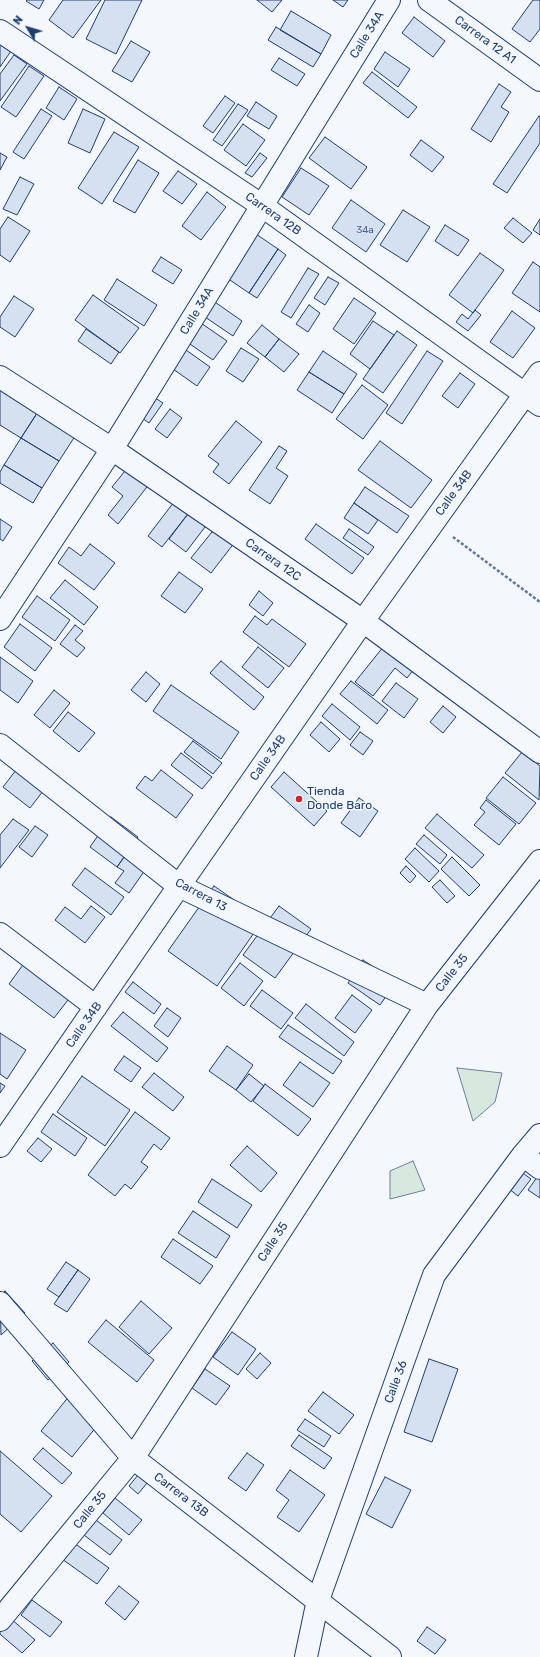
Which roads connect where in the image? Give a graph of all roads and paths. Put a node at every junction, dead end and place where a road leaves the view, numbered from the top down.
1 (389, 0) edge
2 (429, 0) edge
3 (0, 30) edge
4 (540, 80) edge
5 (262, 205) junction
6 (540, 373) edge
7 (0, 377) edge
8 (533, 400) edge
9 (112, 449) junction
10 (433, 523) junction
11 (540, 602) edge
12 (0, 619) edge
13 (363, 621) junction
14 (0, 744) edge
15 (540, 752) edge
16 (540, 861) edge
17 (179, 886) junction
18 (0, 934) edge
19 (427, 1005) junction
20 (96, 1007) junction
21 (540, 1135) edge
22 (0, 1146) edge
23 (532, 1162) edge
24 (0, 1303) edge
25 (132, 1458) junction
26 (318, 1600) junction
27 (0, 1620) edge
28 (306, 1657) edge
29 (390, 1657) edge

1 - 5 street, Calle 34A
2 - 4 street, Carrera 12 A1
3 - 5 street, Carrera 12B
5 - 8 street, Carrera 12B
5 - 9 street, Calle 34A
6 - 8 street, Calle 34B
7 - 9 street, Carrera 12C
8 - 10 street, Calle 34B
9 - 12 street, Calle 34A
9 - 13 street, Carrera 12C
10 - 11 path
10 - 13 street, Calle 34B
13 - 15 street, Carrera 12C
13 - 17 street, Calle 34B
14 - 17 street, Carrera 13
16 - 19 street, Calle 35
17 - 19 street, Carrera 13
17 - 20 street, Calle 34B
18 - 20 street
19 - 25 street, Calle 35
20 - 22 street, Calle 34B
21 - 23 street, Calle 36
23 - 26 street, Calle 36
24 - 25 street, Carrera 13B
25 - 26 street, Carrera 13B
25 - 27 street, Calle 35
26 - 28 street, Calle 36
26 - 29 street, Carrera 13B

